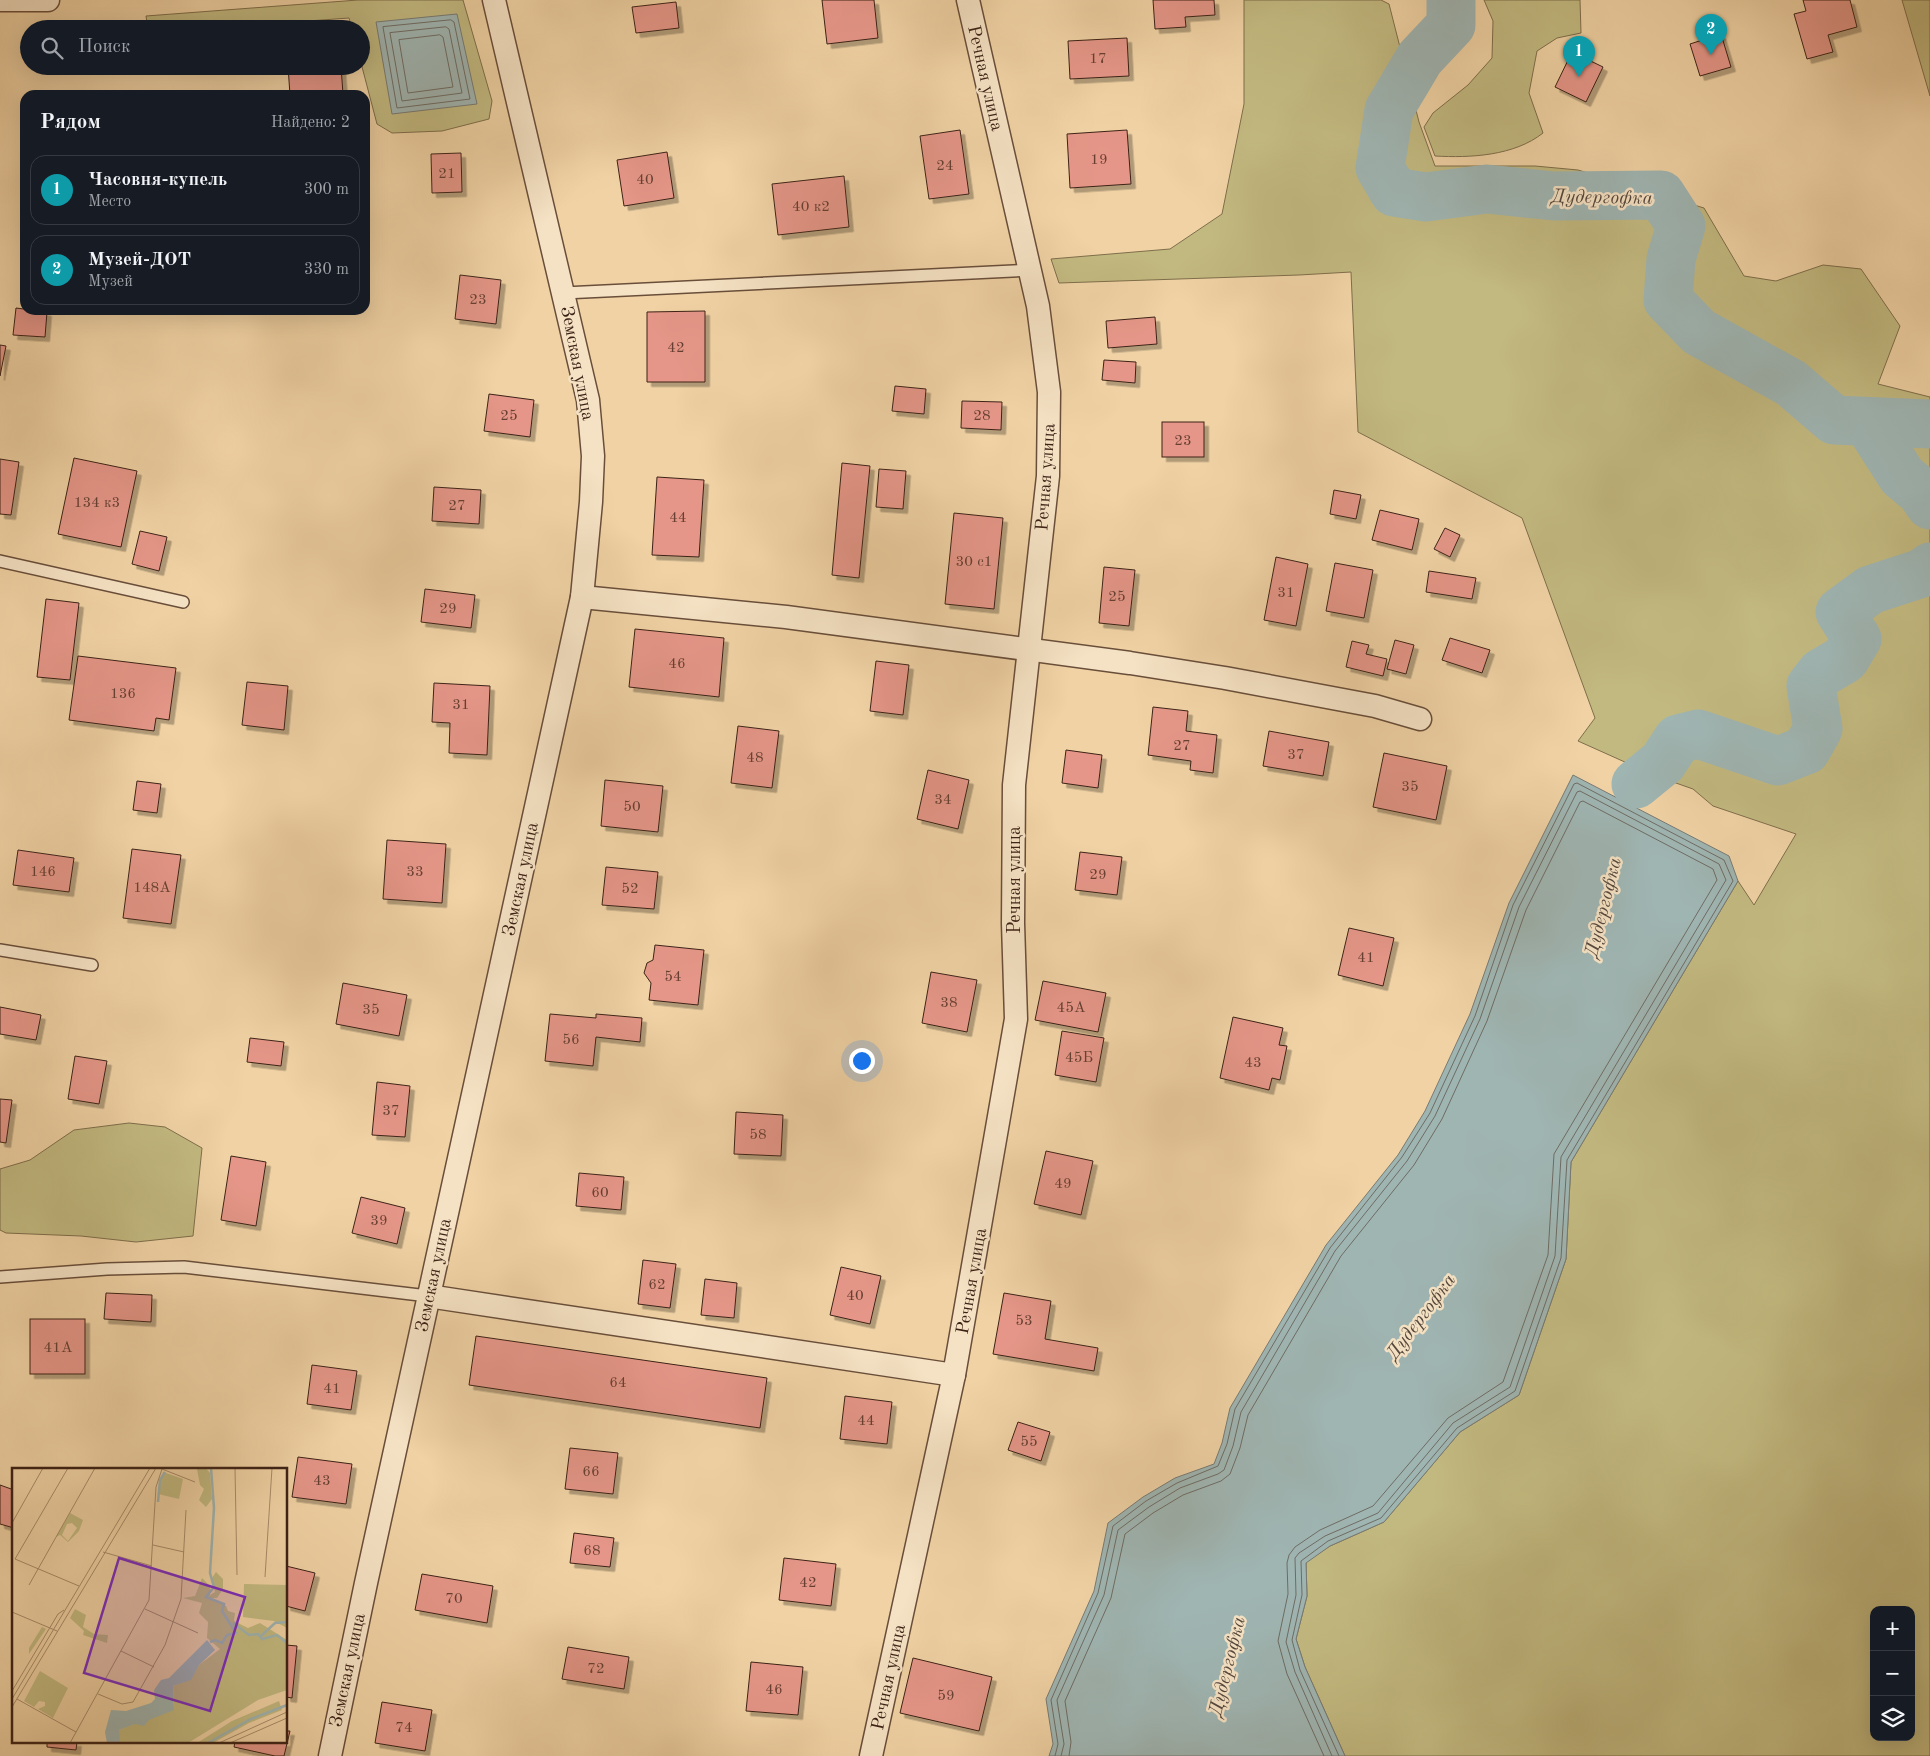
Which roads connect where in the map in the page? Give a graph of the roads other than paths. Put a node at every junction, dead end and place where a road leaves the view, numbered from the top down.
1 (0, 0) edge
2 (48, 0) edge
3 (494, 0) edge
4 (968, 0) edge
5 (1031, 270) junction
6 (564, 294) junction
7 (0, 561) edge
8 (582, 597) junction
9 (184, 602) dead end
10 (1029, 650) junction
11 (1420, 719) dead end
12 (0, 950) edge
13 (92, 966) dead end
14 (0, 1277) edge
15 (428, 1296) junction
16 (954, 1375) junction
17 (330, 1756) edge
18 (871, 1756) edge

1 - 2 street
3 - 6 street, Земская улица
4 - 5 street, Речная улица
5 - 6 lane
5 - 10 street, Речная улица
6 - 8 street, Земская улица
7 - 9 lane
8 - 10 street
8 - 15 street, Земская улица
10 - 11 street
10 - 16 street, Речная улица
12 - 13 lane
14 - 15 lane
15 - 16 street
15 - 17 street, Земская улица
16 - 18 street, Речная улица

